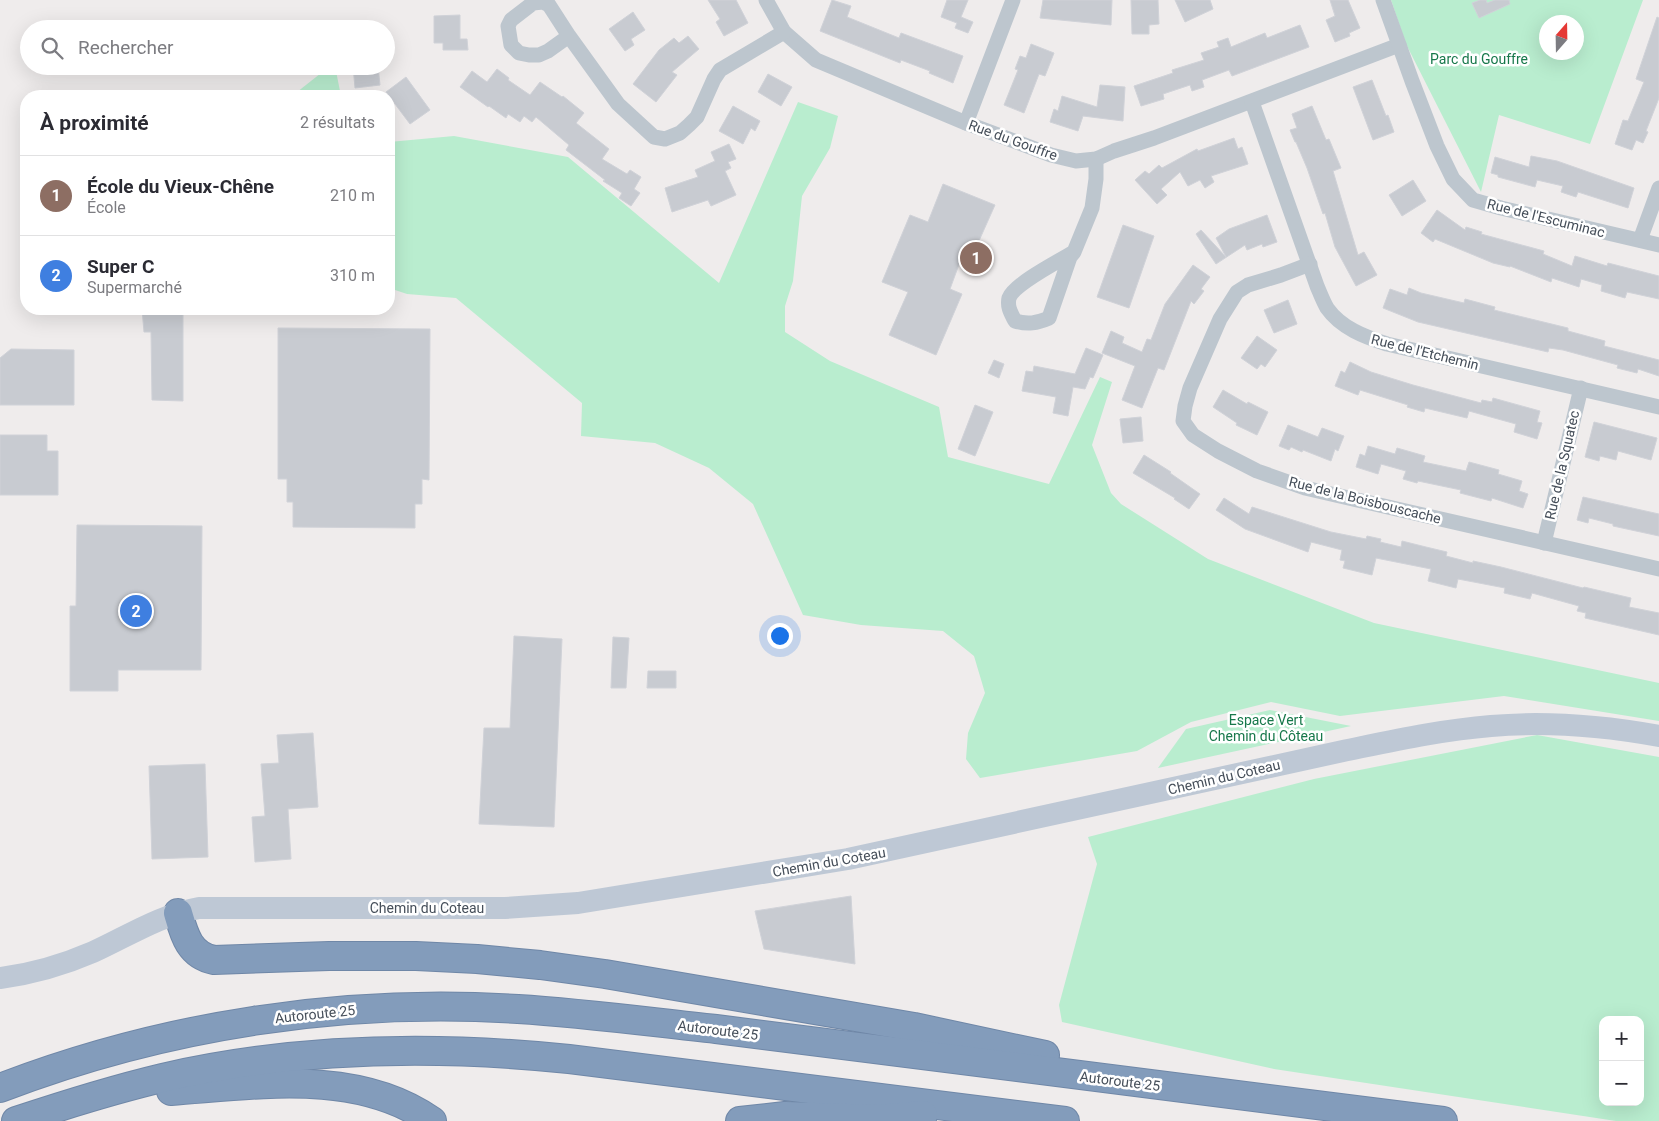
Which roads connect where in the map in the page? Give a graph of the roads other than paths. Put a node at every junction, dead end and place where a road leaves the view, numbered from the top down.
1 (766, 0) edge
2 (1013, 0) edge
3 (1384, 0) edge
4 (784, 32) junction
5 (569, 36) dead end
6 (1399, 44) junction
7 (1252, 102) junction
8 (966, 123) junction
9 (1096, 159) junction
10 (1659, 188) edge
11 (1640, 240) junction
12 (1659, 245) edge
13 (1074, 252) junction
14 (1310, 264) junction
15 (1581, 388) junction
16 (1659, 407) edge
17 (1544, 542) junction
18 (1659, 569) edge
19 (1659, 736) edge
20 (178, 913) junction
21 (0, 978) edge
22 (0, 1088) edge
23 (91, 1096) junction
24 (1250, 1097) junction
25 (983, 1111) junction
26 (16, 1121) edge
27 (432, 1121) edge
28 (740, 1121) edge
29 (1065, 1121) edge
30 (1442, 1121) edge

1 - 4 street, Rue du Gouffre
2 - 8 street
3 - 6 street, Rue de l'Escuminac
4 - 5 street
4 - 8 street, Rue du Gouffre
6 - 7 street, Rue du Gouffre
6 - 11 street, Rue de l'Escuminac
7 - 9 street, Rue du Gouffre
7 - 14 street, Rue de l'Etchemin
8 - 9 street, Rue du Gouffre
9 - 13 street
10 - 11 street
11 - 12 street, Rue de l'Escuminac
13 - 13 street
14 - 15 street, Rue de l'Etchemin
14 - 17 street, Rue de la Boisbouscache
15 - 16 street, Rue de l'Etchemin
15 - 17 street, Rue de la Squatec
17 - 18 street, Rue de la Boisbouscache
19 - 20 street, Chemin du Coteau
20 - 21 street, Chemin du Coteau
20 - 24 highway
22 - 24 highway, Autoroute 25
23 - 25 highway
23 - 26 highway
23 - 27 highway
24 - 30 highway, Autoroute 25
25 - 28 highway
25 - 29 highway

